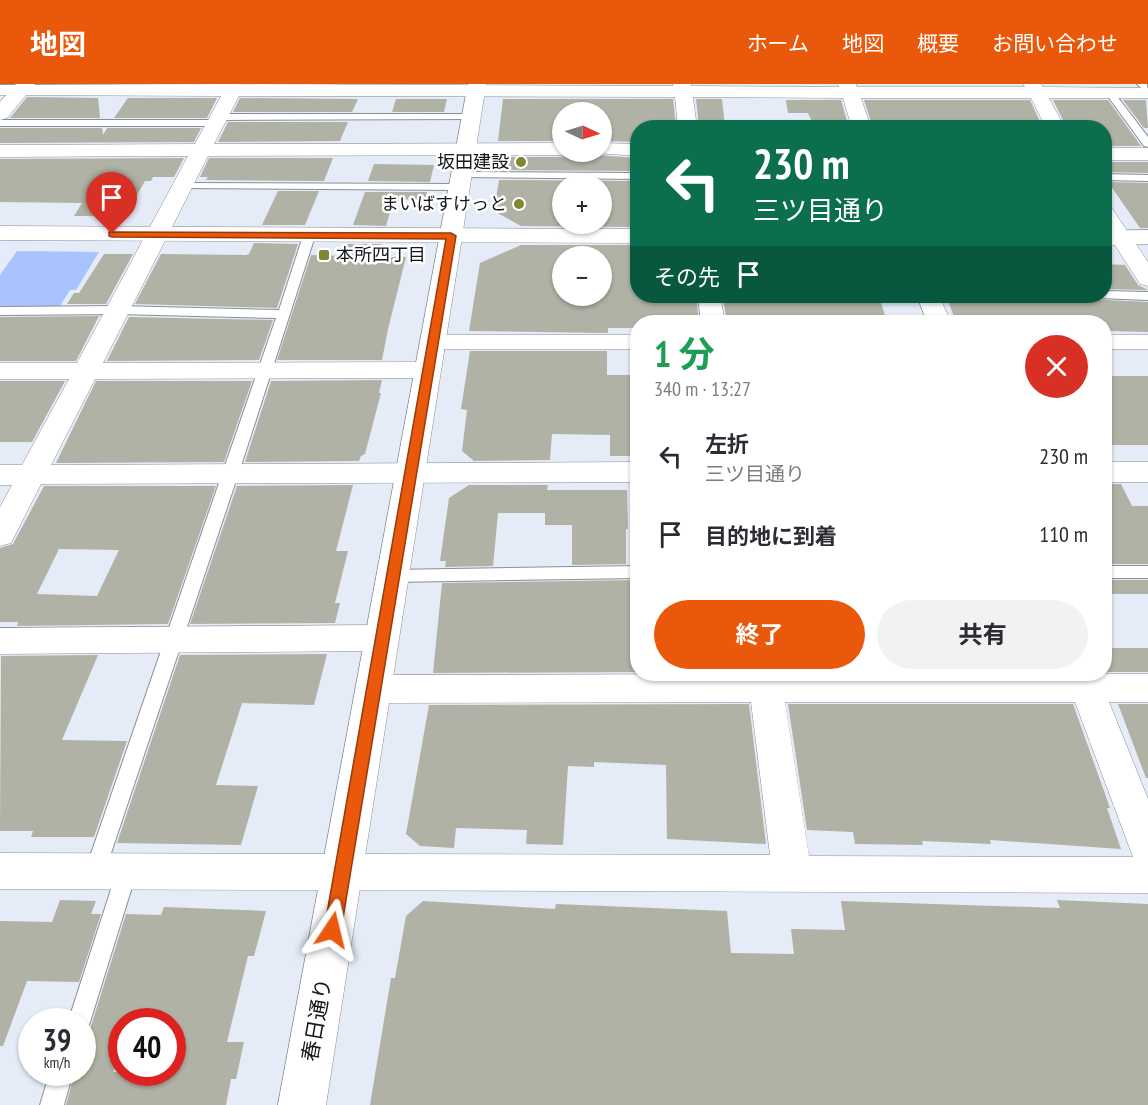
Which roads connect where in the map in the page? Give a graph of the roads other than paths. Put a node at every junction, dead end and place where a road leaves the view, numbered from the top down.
1 (1142, 84) edge
2 (23, 87) edge
3 (588, 87) edge
4 (683, 87) edge
5 (128, 88) edge
6 (234, 88) edge
7 (343, 88) edge
8 (764, 88) edge
9 (848, 88) edge
10 (1035, 88) edge
11 (0, 90) edge
12 (1110, 93) junction
13 (1148, 93) edge
14 (475, 98) edge
15 (0, 114) edge
16 (216, 120) junction
17 (687, 120) edge
18 (859, 120) edge
19 (1052, 120) edge
20 (0, 123) edge
21 (1148, 144) edge
22 (612, 149) edge
23 (630, 150) edge
24 (0, 151) edge
25 (199, 151) junction
26 (552, 151) edge
27 (1112, 154) edge
28 (1148, 154) edge
29 (462, 171) junction
30 (630, 176) edge
31 (1112, 177) edge
32 (1148, 178) edge
33 (182, 186) junction
34 (0, 233) edge
35 (157, 234) junction
36 (309, 236) junction
37 (451, 236) junction
38 (630, 236) edge
39 (1148, 237) edge
40 (1112, 238) edge
41 (1148, 279) edge
42 (1112, 296) edge
43 (1148, 296) edge
44 (118, 310) junction
45 (0, 311) edge
46 (282, 314) junction
47 (1112, 342) edge
48 (1148, 342) edge
49 (630, 343) edge
50 (431, 356) junction
51 (0, 371) edge
52 (87, 371) junction
53 (263, 371) junction
54 (411, 472) junction
55 (630, 472) edge
56 (1112, 472) edge
57 (1148, 472) edge
58 (231, 474) junction
59 (0, 475) edge
60 (32, 475) junction
61 (0, 536) edge
62 (630, 572) edge
63 (1112, 572) edge
64 (1148, 572) edge
65 (393, 576) junction
66 (382, 638) junction
67 (175, 640) junction
68 (0, 641) edge
69 (765, 681) edge
70 (1083, 681) edge
71 (1148, 688) edge
72 (374, 689) junction
73 (1148, 847) edge
74 (0, 871) edge
75 (111, 871) junction
76 (343, 872) junction
77 (792, 874) junction
78 (1148, 875) edge
79 (82, 1008) edge
80 (58, 1086) edge
81 (52, 1105) edge
82 (302, 1105) edge

1 - 13 lane
2 - 5 street
2 - 11 street
2 - 15 street
3 - 4 street
3 - 14 street
4 - 8 street
4 - 17 street
5 - 6 street
6 - 7 street
6 - 16 street
7 - 14 street
8 - 9 street
9 - 10 street
9 - 18 street
10 - 12 street
10 - 19 street
12 - 13 street
12 - 21 lane
14 - 16 lane
14 - 29 street, 春日通り
16 - 20 lane
16 - 25 street
22 - 23 street
24 - 25 street
25 - 29 street
25 - 33 street
26 - 29 street
27 - 28 street
29 - 30 lane
29 - 33 lane
29 - 37 street, 春日通り
31 - 32 lane
33 - 35 street
34 - 35 street
35 - 36 street
35 - 44 street
36 - 37 street
36 - 46 lane
37 - 38 street
37 - 50 street, 春日通り
39 - 40 street
40 - 41 street
42 - 43 lane
44 - 45 lane
44 - 46 lane
44 - 52 street
46 - 53 lane
47 - 48 street
49 - 50 street
50 - 53 street
50 - 54 street, 春日通り
51 - 52 street
52 - 53 street
52 - 60 street
53 - 58 lane
54 - 55 street
54 - 58 street
54 - 65 street, 春日通り
56 - 57 street
58 - 60 street
58 - 67 lane
59 - 60 street
60 - 61 street
62 - 65 lane
63 - 64 lane
65 - 66 street, 春日通り
66 - 67 street
66 - 72 street, 春日通り
67 - 68 street
67 - 75 lane
69 - 70 street
69 - 72 street
69 - 77 street
70 - 71 street
70 - 73 street
72 - 76 street, 春日通り
74 - 75 street
75 - 76 street
75 - 79 lane
76 - 77 street
76 - 82 street, 春日通り
77 - 78 street
80 - 81 lane

